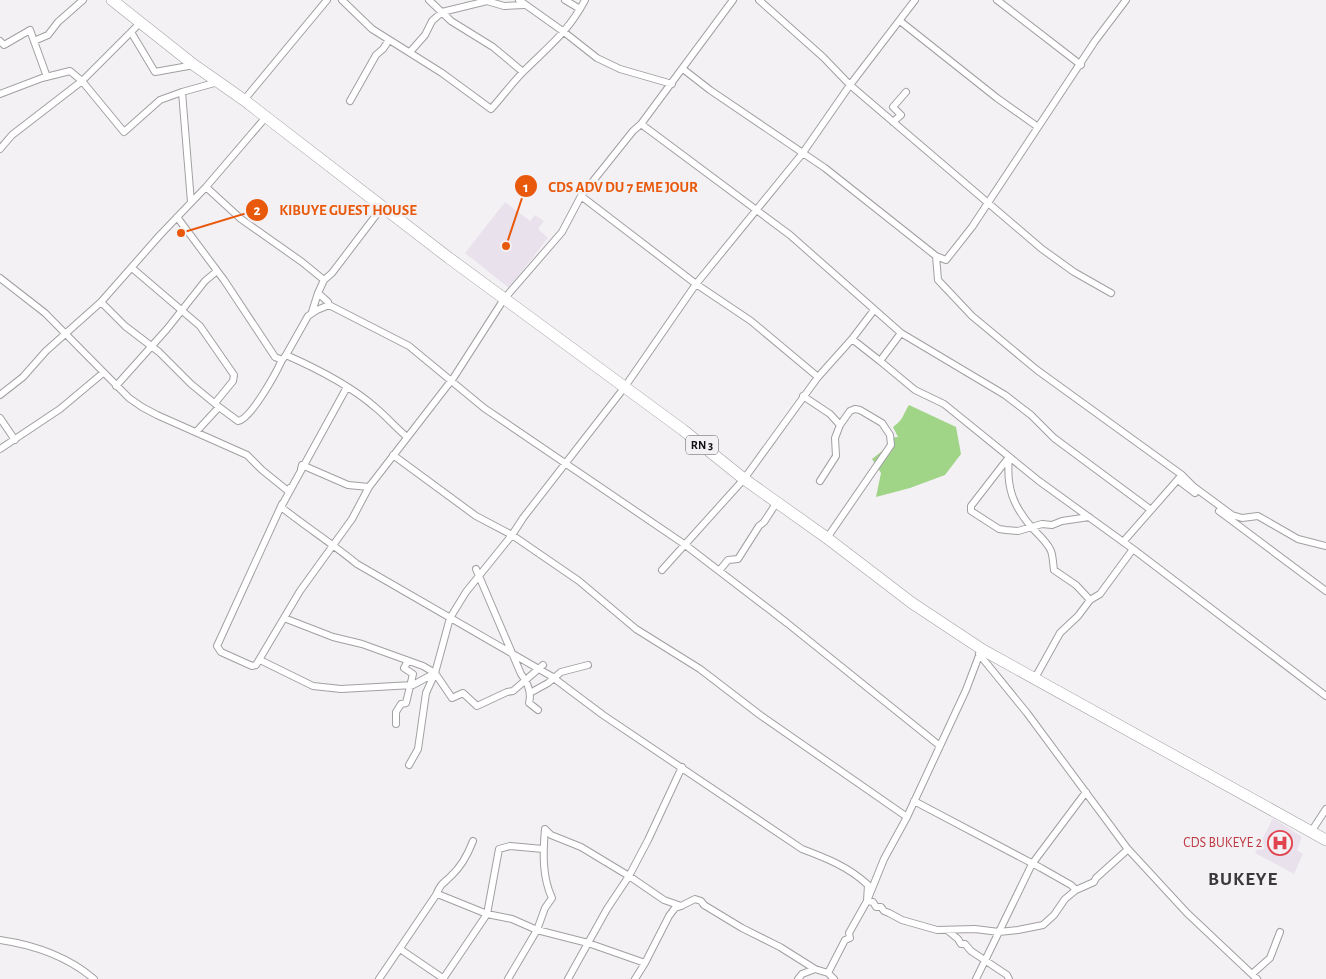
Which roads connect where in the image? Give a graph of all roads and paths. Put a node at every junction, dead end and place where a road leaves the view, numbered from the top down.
1 (83, 0) edge
2 (112, 0) edge
3 (327, 0) edge
4 (342, 0) edge
5 (429, 0) edge
6 (565, 0) edge
7 (585, 0) edge
8 (733, 0) edge
9 (759, 0) edge
10 (915, 0) edge
11 (998, 0) edge
12 (1126, 0) edge
13 (522, 2) edge
14 (580, 9) junction
15 (442, 12) junction
16 (900, 21) junction
17 (140, 23) junction
18 (131, 32) junction
19 (564, 32) junction
20 (389, 40) junction
21 (0, 41) edge
22 (34, 41) junction
23 (410, 52) junction
24 (194, 65) junction
25 (1081, 65) junction
26 (683, 70) junction
27 (523, 72) junction
28 (46, 77) junction
29 (82, 81) junction
30 (218, 82) junction
31 (672, 84) junction
32 (850, 85) junction
33 (182, 92) junction
34 (906, 92) dead end
35 (0, 94) edge
36 (244, 100) junction
37 (350, 101) dead end
38 (266, 117) junction
39 (894, 122) junction
40 (641, 124) junction
41 (1038, 127) junction
42 (0, 149) edge
43 (802, 154) junction
44 (206, 187) junction
45 (582, 196) junction
46 (191, 202) junction
47 (988, 203) junction
48 (383, 206) junction
49 (756, 210) junction
50 (177, 217) junction
51 (936, 256) junction
52 (132, 268) junction
53 (217, 271) junction
54 (1, 280) edge
55 (324, 280) junction
56 (696, 284) junction
57 (318, 293) junction
58 (1111, 293) dead end
59 (504, 299) junction
60 (101, 302) junction
61 (329, 305) junction
62 (182, 310) junction
63 (874, 310) junction
64 (312, 312) junction
65 (901, 333) junction
66 (65, 335) junction
67 (852, 339) junction
68 (151, 347) junction
69 (284, 358) junction
70 (880, 361) junction
71 (103, 373) junction
72 (818, 377) junction
73 (451, 382) junction
74 (116, 386) junction
75 (347, 387) junction
76 (624, 388) junction
77 (0, 395) edge
78 (803, 396) junction
79 (217, 405) junction
80 (0, 418) edge
81 (840, 425) junction
82 (196, 432) junction
83 (407, 437) junction
84 (16, 440) junction
85 (0, 449) edge
86 (393, 455) junction
87 (1009, 457) junction
88 (566, 463) junction
89 (302, 466) junction
90 (1180, 478) junction
91 (744, 479) junction
92 (820, 481) dead end
93 (369, 487) junction
94 (288, 491) junction
95 (777, 502) junction
96 (281, 507) junction
97 (1151, 510) junction
98 (1089, 517) junction
99 (1031, 527) junction
100 (512, 535) junction
101 (827, 538) junction
102 (1123, 542) junction
103 (684, 544) junction
104 (334, 545) junction
105 (1326, 546) edge
106 (1133, 549) junction
107 (662, 570) dead end
108 (719, 571) junction
109 (478, 572) junction
110 (1326, 590) edge
111 (1090, 600) junction
112 (284, 618) junction
113 (450, 618) junction
114 (981, 652) junction
115 (512, 653) junction
116 (260, 660) junction
117 (408, 661) junction
118 (588, 665) dead end
119 (540, 667) junction
120 (434, 673) junction
121 (553, 678) junction
122 (1035, 678) junction
123 (526, 680) junction
124 (411, 685) junction
125 (530, 693) junction
126 (1326, 696) edge
127 (538, 710) dead end
128 (396, 724) dead end
129 (940, 746) junction
130 (409, 765) dead end
131 (682, 767) junction
132 (1086, 792) junction
133 (914, 801) junction
134 (1326, 810) edge
135 (907, 817) junction
136 (1312, 832) junction
137 (1326, 840) edge
138 (474, 841) dead end
139 (1127, 848) junction
140 (543, 849) junction
141 (1032, 864) junction
142 (629, 876) junction
143 (1076, 890) junction
144 (436, 895) junction
145 (867, 901) junction
146 (681, 906) junction
147 (486, 914) junction
148 (537, 930) junction
149 (947, 930) junction
150 (999, 932) junction
151 (1280, 932) dead end
152 (0, 940) edge
153 (588, 944) junction
154 (400, 949) junction
155 (985, 961) junction
156 (645, 963) junction
157 (816, 969) junction
158 (828, 973) junction
159 (1252, 974) junction
160 (94, 979) edge
161 (380, 979) edge
162 (443, 979) edge
163 (508, 979) edge
164 (568, 979) edge
165 (635, 979) edge
166 (798, 979) edge
167 (834, 979) edge
168 (976, 979) edge
169 (1009, 979) edge
170 (1257, 979) edge

1 - 22 street
2 - 17 highway, RN 3
3 - 36 street
4 - 20 street
5 - 15 street
6 - 14 street
7 - 14 street
8 - 26 street
9 - 32 street
10 - 16 street
11 - 25 street
12 - 25 street
13 - 15 street
13 - 19 street
14 - 19 street
15 - 23 street
15 - 27 street
16 - 32 street
16 - 41 street
17 - 18 street
17 - 24 highway, RN 3
18 - 24 street
18 - 29 street
19 - 27 street
19 - 31 street
20 - 23 street
20 - 37 street
21 - 22 street
22 - 28 street
23 - 27 street
24 - 30 highway, RN 3
25 - 41 street
26 - 31 street
26 - 43 street
28 - 29 street
28 - 35 street
29 - 33 street
29 - 42 street
30 - 33 street
30 - 36 highway, RN 3
31 - 40 street
32 - 39 street
32 - 43 street
33 - 46 street
34 - 39 street
36 - 38 highway, RN 3
38 - 44 street
38 - 48 highway, RN 3
39 - 47 street
40 - 45 street
40 - 49 street
41 - 47 street
43 - 49 street
43 - 51 street
44 - 46 street
44 - 55 street
45 - 56 street
45 - 59 street
46 - 50 street
47 - 51 street
47 - 58 street
48 - 55 street
48 - 59 highway, RN 3
49 - 56 street
49 - 63 street
50 - 52 street
50 - 53 street
51 - 90 street
52 - 60 street
52 - 62 street
53 - 62 street
53 - 69 street
54 - 66 street
55 - 57 street
56 - 72 street
56 - 76 street
57 - 61 street
57 - 64 street
59 - 73 street
59 - 76 highway, RN 3
60 - 66 street
60 - 68 street
61 - 64 street
61 - 73 street
62 - 68 street
62 - 79 street
63 - 65 street
63 - 67 street
64 - 69 street
65 - 70 street
65 - 97 street
66 - 71 street
66 - 77 street
67 - 70 street
67 - 72 street
68 - 74 street
68 - 79 street
69 - 75 street
69 - 79 street
70 - 87 street
71 - 74 street
71 - 84 street
72 - 78 street
73 - 83 street
73 - 88 street
74 - 82 street
75 - 83 street
75 - 89 street
76 - 88 street
76 - 91 highway, RN 3
78 - 81 street
78 - 91 street
79 - 82 street
80 - 84 street
81 - 92 street
81 - 101 street
82 - 94 street
83 - 86 street
84 - 85 street
86 - 93 street
86 - 100 street
87 - 98 street
87 - 99 street
87 - 99 street
88 - 100 street
88 - 103 street
89 - 93 street
89 - 94 street
89 - 96 street
90 - 97 street
90 - 105 street
90 - 110 street
91 - 95 highway, RN 3
91 - 103 street
93 - 104 street
94 - 96 street
95 - 101 highway, RN 3
95 - 108 street
96 - 104 street
96 - 116 street
97 - 102 street
98 - 99 street
98 - 102 street
99 - 111 street
100 - 109 street
100 - 135 street
101 - 114 highway, RN 3
102 - 106 street
103 - 107 street
103 - 108 street
104 - 112 street
104 - 113 street
106 - 111 street
106 - 126 street
108 - 129 street
109 - 113 street
109 - 115 street
111 - 122 street
112 - 116 street
112 - 117 street
113 - 115 street
113 - 120 street
114 - 122 highway, RN 3
114 - 129 street
114 - 132 street
115 - 119 street
115 - 123 street
116 - 124 street
117 - 120 street
117 - 124 street
118 - 121 street
119 - 121 street
119 - 123 street
120 - 123 street
120 - 124 street
120 - 130 street
121 - 125 street
121 - 131 street
122 - 136 highway, RN 3
123 - 125 street
124 - 128 street
125 - 127 street
129 - 133 street
131 - 142 street
131 - 145 street
132 - 139 street
132 - 141 street
133 - 135 street
133 - 141 street
134 - 136 street
135 - 145 street
136 - 137 highway, RN 3
138 - 144 street
139 - 143 street
139 - 159 street
140 - 142 street
140 - 147 street
140 - 148 street
141 - 143 street
141 - 150 street
142 - 146 street
142 - 153 street
143 - 150 street
144 - 147 street
144 - 154 street
145 - 149 street
145 - 158 street
146 - 156 street
146 - 157 street
147 - 148 street
147 - 162 street
148 - 153 street
148 - 163 street
149 - 150 street
149 - 155 street
150 - 155 street
151 - 159 street
152 - 160 street
153 - 156 street
153 - 164 street
154 - 161 street
154 - 162 street
155 - 168 street
155 - 169 street
156 - 165 street
157 - 158 street
157 - 166 street
158 - 167 street
159 - 170 street

